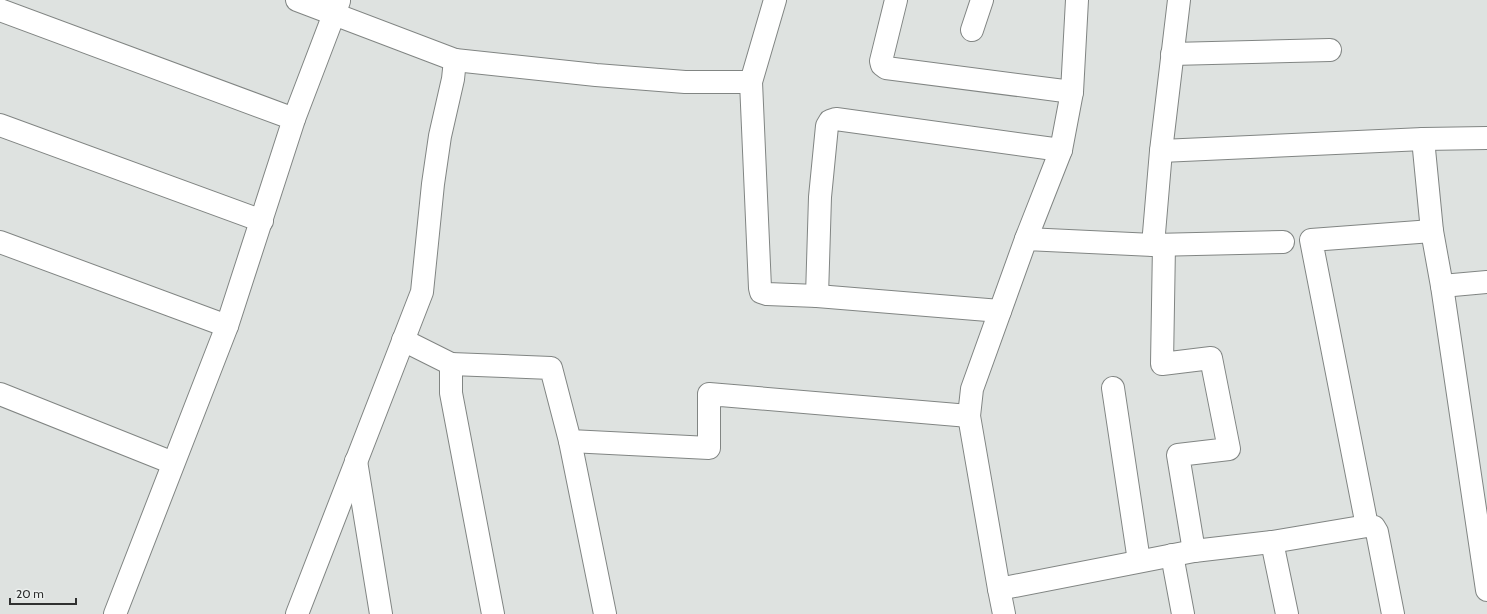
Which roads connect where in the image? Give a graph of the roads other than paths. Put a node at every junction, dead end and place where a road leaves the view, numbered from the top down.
1 (296, 0) edge
2 (775, 0) edge
3 (896, 0) edge
4 (982, 0) edge
5 (1078, 0) edge
6 (1179, 0) edge
7 (337, 7) edge
8 (0, 10) edge
9 (972, 30) dead end
10 (1330, 50) dead end
11 (1172, 54) junction
12 (454, 60) junction
13 (751, 82) junction
14 (1072, 92) junction
15 (294, 119) junction
16 (0, 125) edge
17 (1487, 138) edge
18 (1423, 139) junction
19 (1061, 150) junction
20 (1161, 151) junction
21 (262, 221) junction
22 (1432, 231) junction
23 (1026, 239) junction
24 (0, 242) edge
25 (1283, 242) dead end
26 (1158, 245) junction
27 (1487, 282) edge
28 (1442, 286) junction
29 (817, 296) junction
30 (1000, 311) junction
31 (227, 326) junction
32 (403, 340) junction
33 (451, 364) junction
34 (1113, 388) dead end
35 (0, 394) edge
36 (969, 416) junction
37 (570, 441) junction
38 (356, 461) junction
39 (174, 463) junction
40 (1367, 526) junction
41 (1272, 542) junction
42 (1194, 551) junction
43 (1172, 555) junction
44 (1139, 561) junction
45 (999, 589) junction
46 (1487, 590) edge
47 (115, 614) edge
48 (297, 614) edge
49 (380, 614) edge
50 (493, 614) edge
51 (605, 614) edge
52 (1004, 614) edge
53 (1183, 614) edge
54 (1287, 614) edge
55 (1393, 614) edge

1 - 7 street
2 - 13 street
3 - 14 street
4 - 9 street
5 - 14 street
6 - 11 street
7 - 12 street
7 - 15 street
8 - 15 street
10 - 11 street
11 - 20 street
12 - 13 street
12 - 32 street
13 - 29 street
14 - 19 street
15 - 21 street
16 - 21 street
17 - 18 street
18 - 20 street
18 - 22 street
19 - 23 street
19 - 29 street
20 - 26 street
21 - 31 street
22 - 28 street
22 - 40 street
23 - 26 street
23 - 30 street
24 - 31 street
25 - 26 street
26 - 42 street
27 - 28 street
28 - 46 street
29 - 30 street
30 - 36 street
31 - 39 street
32 - 33 street
32 - 38 street
33 - 37 street
33 - 50 street
34 - 44 street
35 - 39 street
36 - 37 street
36 - 45 street
37 - 51 street
38 - 48 street
38 - 49 street
39 - 47 street
40 - 41 street
40 - 55 street
41 - 42 street
41 - 54 street
42 - 43 street
43 - 44 street
43 - 53 street
44 - 45 street
45 - 52 street

